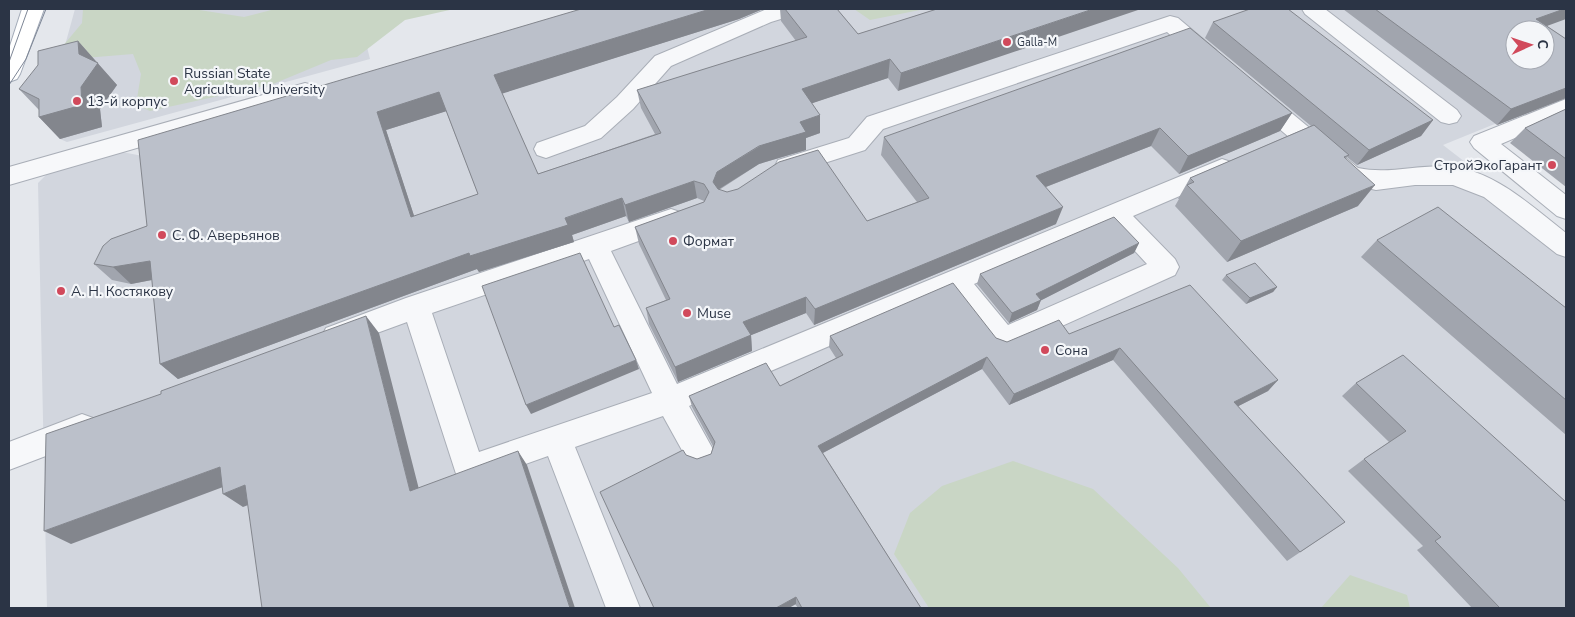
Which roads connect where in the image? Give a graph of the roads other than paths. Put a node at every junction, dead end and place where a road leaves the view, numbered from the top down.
1 (33, 9) edge
2 (790, 9) edge
3 (1312, 9) edge
4 (1221, 67) edge
5 (9, 74) edge
6 (330, 84) edge
7 (1243, 85) edge
8 (1566, 107) edge
9 (1449, 116) dead end
10 (1302, 135) junction
11 (1275, 146) edge
12 (546, 149) dead end
13 (1248, 157) edge
14 (769, 172) edge
15 (9, 176) edge
16 (1566, 208) edge
17 (696, 210) edge
18 (1116, 212) junction
19 (596, 247) junction
20 (1566, 247) edge
21 (955, 278) junction
22 (416, 306) junction
23 (317, 343) edge
24 (670, 400) junction
25 (108, 418) edge
26 (557, 440) junction
27 (700, 453) dead end
28 (9, 456) edge
29 (623, 608) edge

1 - 5 main road
2 - 12 lane
3 - 9 lane
4 - 14 lane
6 - 15 lane
7 - 10 lane
8 - 16 lane
10 - 11 lane
10 - 20 lane
13 - 18 lane
17 - 19 lane
18 - 21 lane
18 - 21 lane
19 - 22 lane
19 - 24 lane
21 - 24 lane
22 - 23 lane
22 - 26 lane
24 - 26 lane
24 - 27 lane
25 - 28 lane
26 - 29 lane

